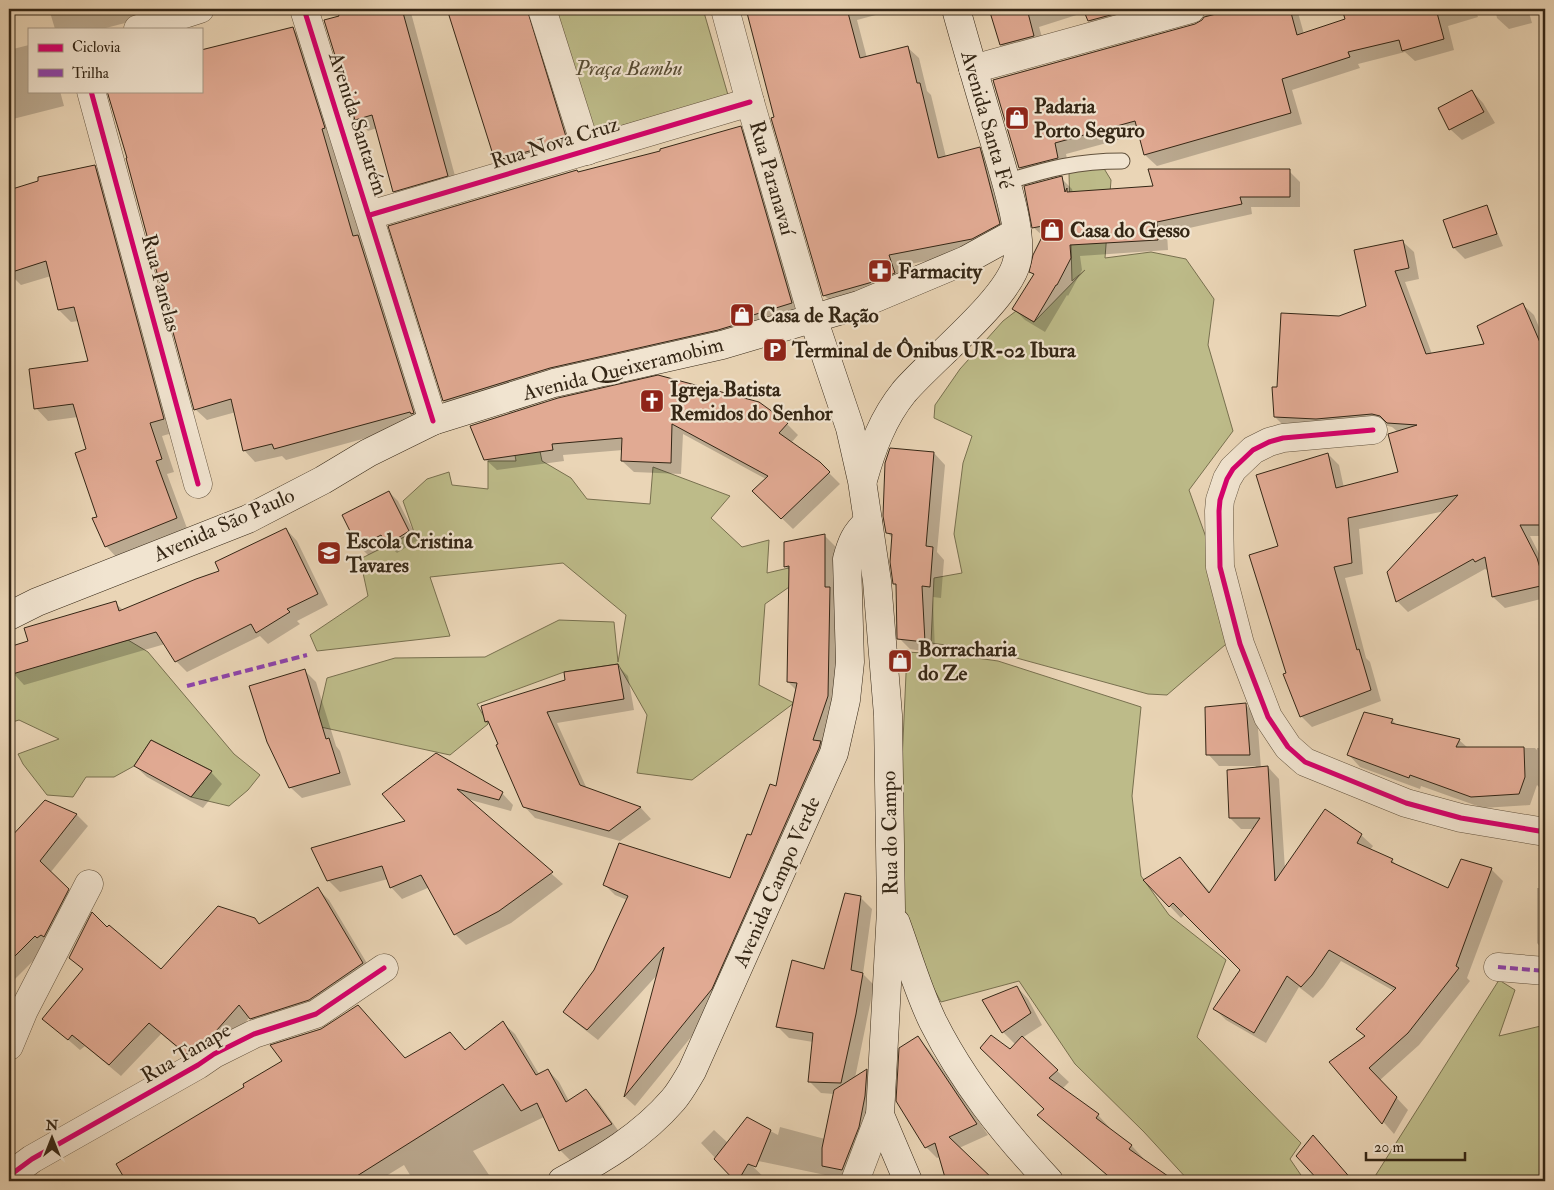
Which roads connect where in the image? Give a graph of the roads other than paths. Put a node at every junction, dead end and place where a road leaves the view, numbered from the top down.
1 (200, 9) edge
2 (304, 9) edge
3 (542, 9) edge
4 (725, 9) edge
5 (956, 9) edge
6 (1190, 9) edge
7 (141, 28) edge
8 (973, 68) junction
9 (91, 92) edge
10 (750, 102) junction
11 (587, 151) junction
12 (1122, 161) dead end
13 (1006, 182) junction
14 (370, 215) junction
15 (1017, 232) junction
16 (813, 318) junction
17 (433, 421) junction
18 (1374, 430) dead end
19 (862, 481) junction
20 (198, 484) dead end
21 (868, 522) junction
22 (9, 616) edge
23 (1545, 832) edge
24 (89, 884) dead end
25 (892, 910) junction
26 (1498, 967) dead end
27 (384, 968) dead end
28 (1545, 971) edge
29 (9, 1046) edge
30 (880, 1116) junction
31 (9, 1176) edge
32 (562, 1181) edge
33 (855, 1181) edge
34 (908, 1181) edge
35 (1049, 1181) edge

1 - 7 main road
2 - 14 main road, Avenida Santarém
3 - 11 main road
4 - 10 main road, Rua Paranavaí
5 - 8 main road, Avenida Santa Fé
6 - 8 main road
8 - 13 main road, Avenida Santa Fé
9 - 20 main road, Rua Panelas
10 - 11 main road, Rua Nova Cruz
10 - 16 main road, Rua Paranavaí
11 - 14 main road, Rua Nova Cruz
12 - 13 lane
13 - 15 main road, Avenida Santa Fé
14 - 17 main road, Avenida Santarém
15 - 16 main road, Avenida Queixeramobim
15 - 19 main road
16 - 17 main road, Avenida Queixeramobim
16 - 19 main road
17 - 22 main road, Avenida São Paulo
18 - 23 main road
19 - 21 main road, Rua do Campo
21 - 25 main road, Rua do Campo
21 - 32 main road, Avenida Campo Verde
24 - 29 main road
25 - 30 main road, Rua do Campo
25 - 35 main road
26 - 28 main road
27 - 31 main road, Rua Tanape
30 - 33 main road, Rua do Campo
30 - 34 main road

